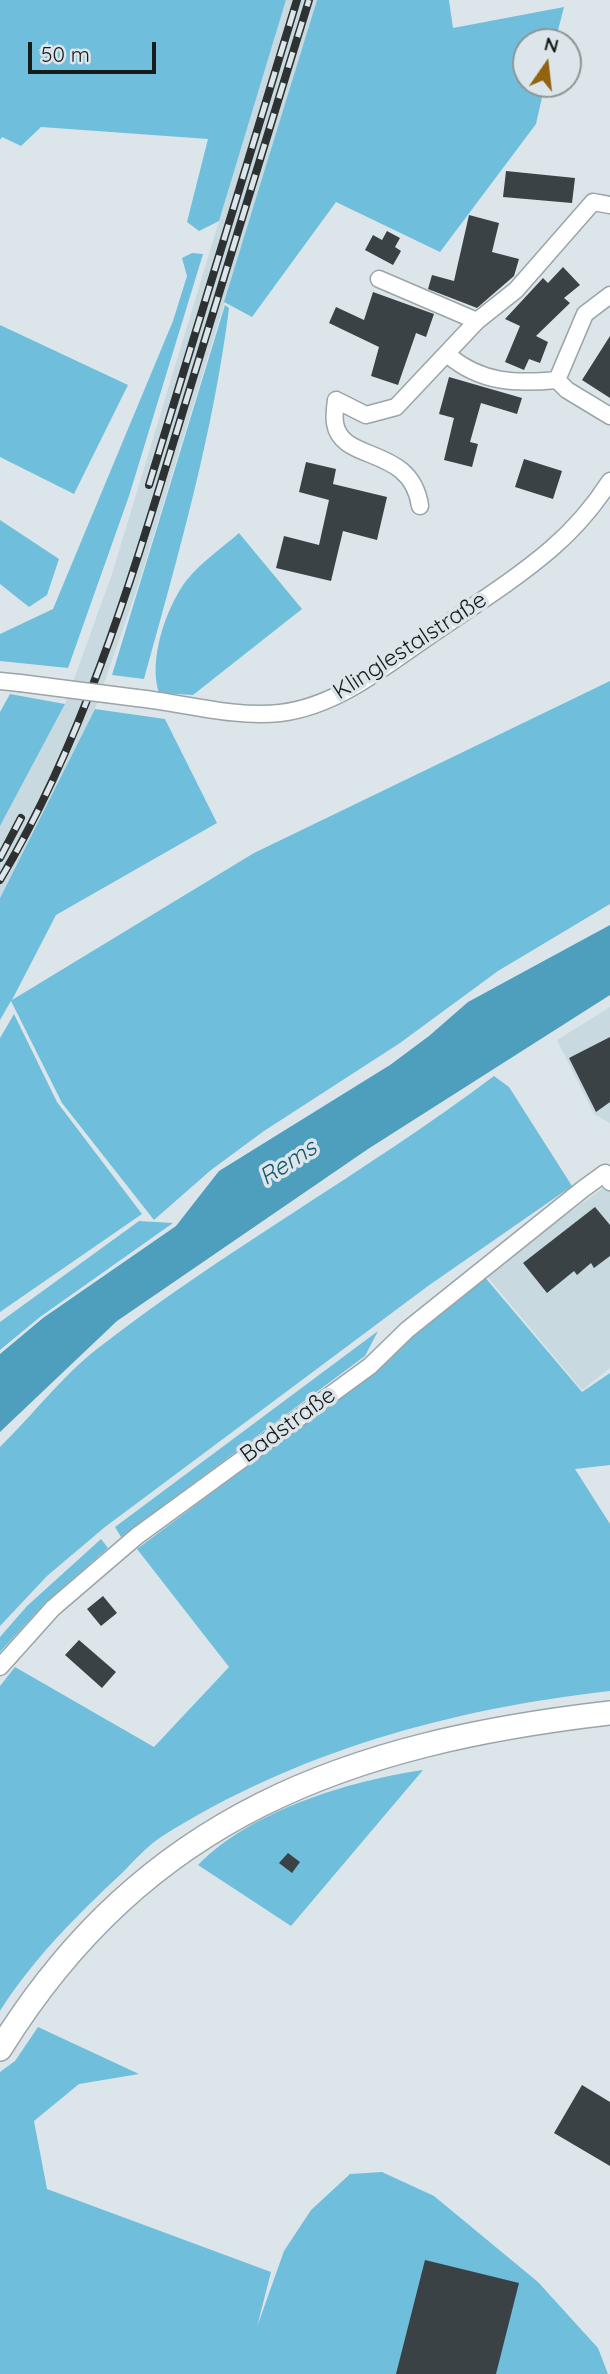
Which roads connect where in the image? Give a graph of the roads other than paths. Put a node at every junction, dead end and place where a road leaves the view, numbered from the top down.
1 (610, 205) edge
2 (379, 279) dead end
3 (610, 295) edge
4 (477, 321) junction
5 (448, 355) junction
6 (557, 380) junction
7 (610, 416) edge
8 (610, 481) edge
9 (420, 506) dead end
10 (0, 681) edge
11 (610, 1182) edge
12 (0, 1667) edge
13 (610, 1713) edge
14 (0, 2049) edge

1 - 4 street
2 - 4 street
3 - 6 street
4 - 5 street
5 - 6 street
5 - 9 street
6 - 7 street
8 - 10 street, Klinglestalstraße, bridge
11 - 12 street, Badstraße
13 - 14 street

